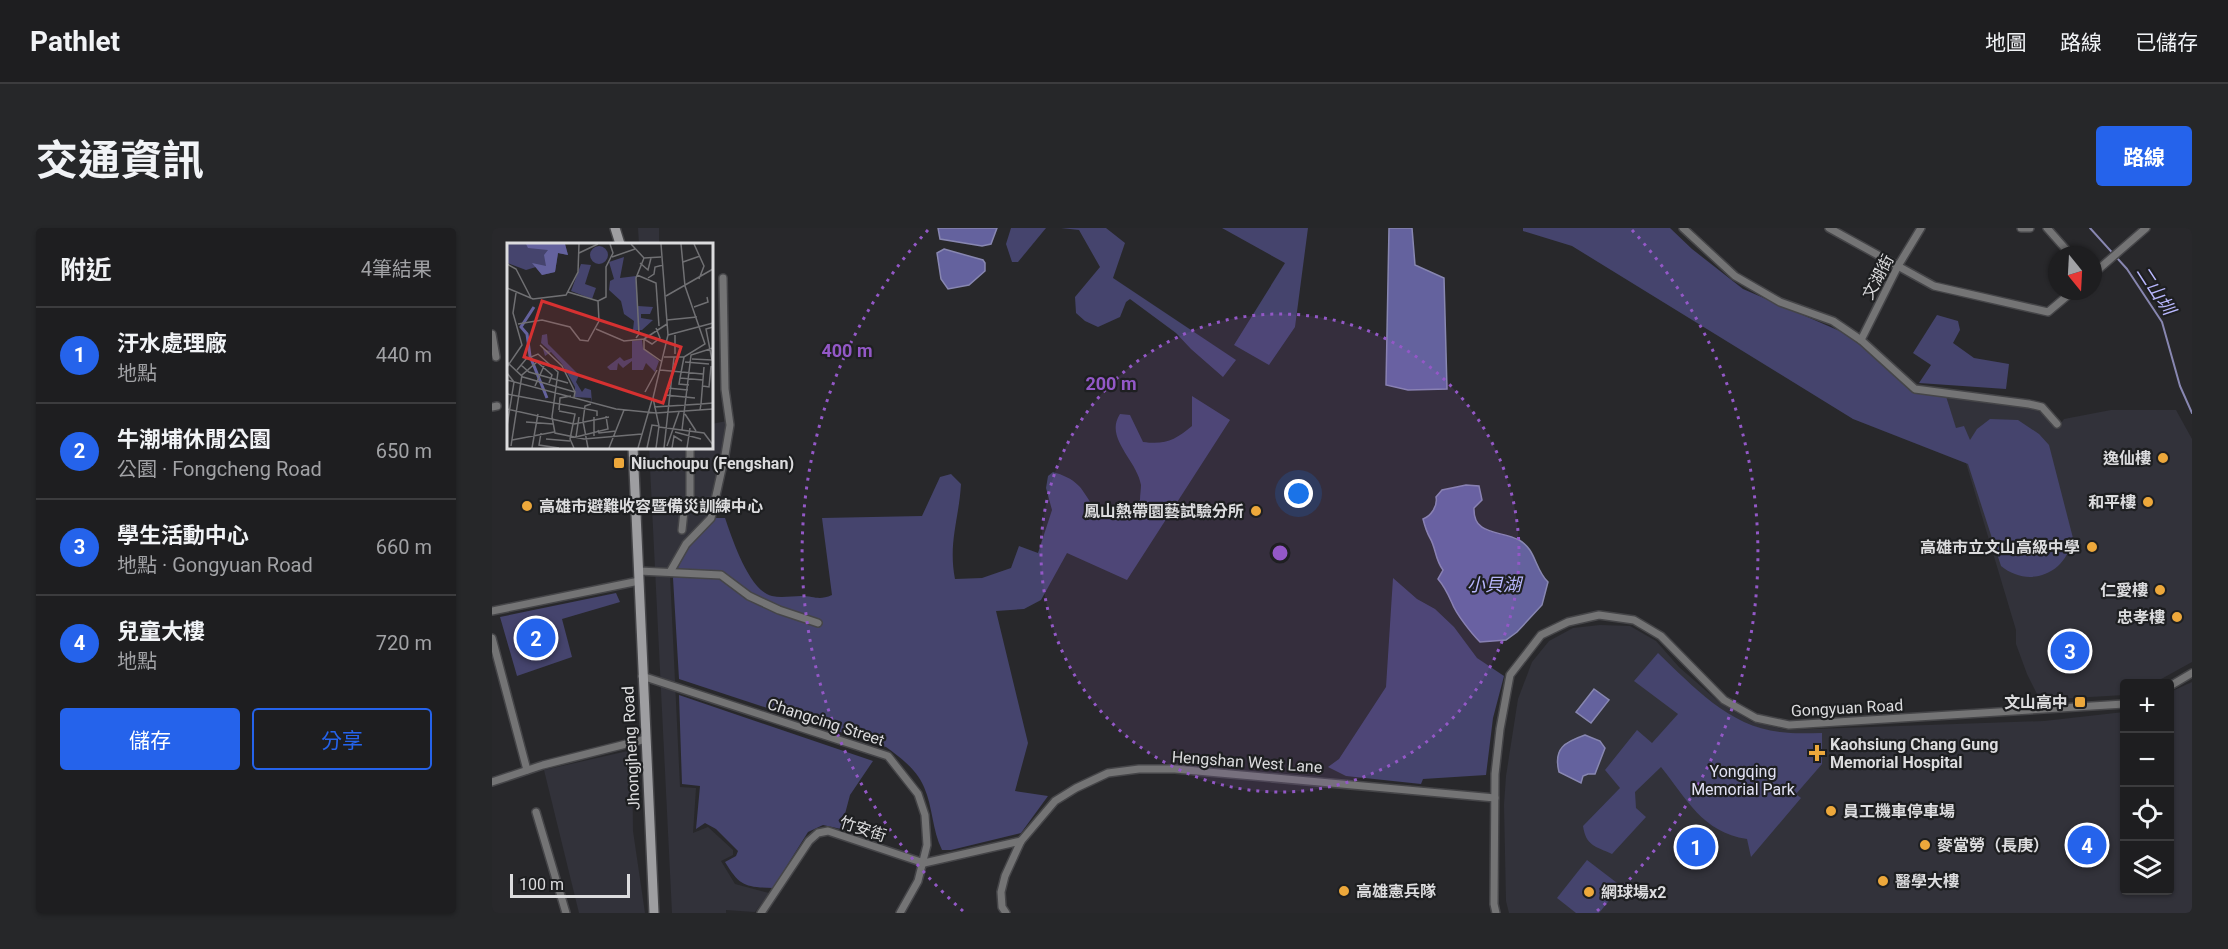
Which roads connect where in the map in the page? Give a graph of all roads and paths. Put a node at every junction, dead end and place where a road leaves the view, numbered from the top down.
1 (615, 228) edge
2 (1683, 228) edge
3 (1829, 228) edge
4 (1921, 228) edge
5 (2020, 228) edge
6 (2030, 228) edge
7 (2047, 228) edge
8 (2146, 228) edge
9 (620, 243) edge
10 (2063, 246) edge
11 (2102, 265) edge
12 (1898, 266) junction
13 (723, 278) dead end
14 (2062, 300) edge
15 (492, 334) edge
16 (1861, 340) junction
17 (496, 357) dead end
18 (2057, 424) dead end
19 (633, 448) edge
20 (690, 448) edge
21 (682, 530) dead end
22 (639, 571) junction
23 (670, 572) junction
24 (639, 581) junction
25 (492, 611) edge
26 (818, 623) dead end
27 (492, 638) edge
28 (2192, 673) edge
29 (642, 676) junction
30 (2174, 683) edge
31 (2120, 704) edge
32 (646, 739) junction
33 (527, 770) junction
34 (492, 782) edge
35 (1496, 798) junction
36 (536, 812) dead end
37 (1021, 841) junction
38 (924, 863) junction
39 (566, 913) edge
40 (654, 913) edge
41 (761, 913) edge
42 (900, 913) edge
43 (1005, 913) edge
44 (1497, 913) edge

1 - 9 main road
2 - 16 street
3 - 12 street
4 - 12 street, 文湖街
5 - 6 street
7 - 10 street
8 - 11 street
12 - 14 street
12 - 16 street, 文湖街
13 - 23 street
15 - 17 street
16 - 18 street
19 - 22 main road, Jhongjheng Road
20 - 21 street
22 - 23 street
22 - 24 main road, Jhongjheng Road
23 - 26 street
24 - 25 street
24 - 29 main road, Jhongjheng Road
27 - 33 street
28 - 30 street
29 - 32 main road, Jhongjheng Road
29 - 38 street, Changcing Street
31 - 35 street, Gongyuan Road
32 - 33 street
32 - 40 main road, Jhongjheng Road
33 - 34 street
35 - 37 street, Hengshan West Lane
35 - 44 street, Gongyuan Road
36 - 39 street
37 - 38 street
37 - 43 street, Hengshan West Lane
38 - 41 street, 竹安街
38 - 42 street, Changcing Street

